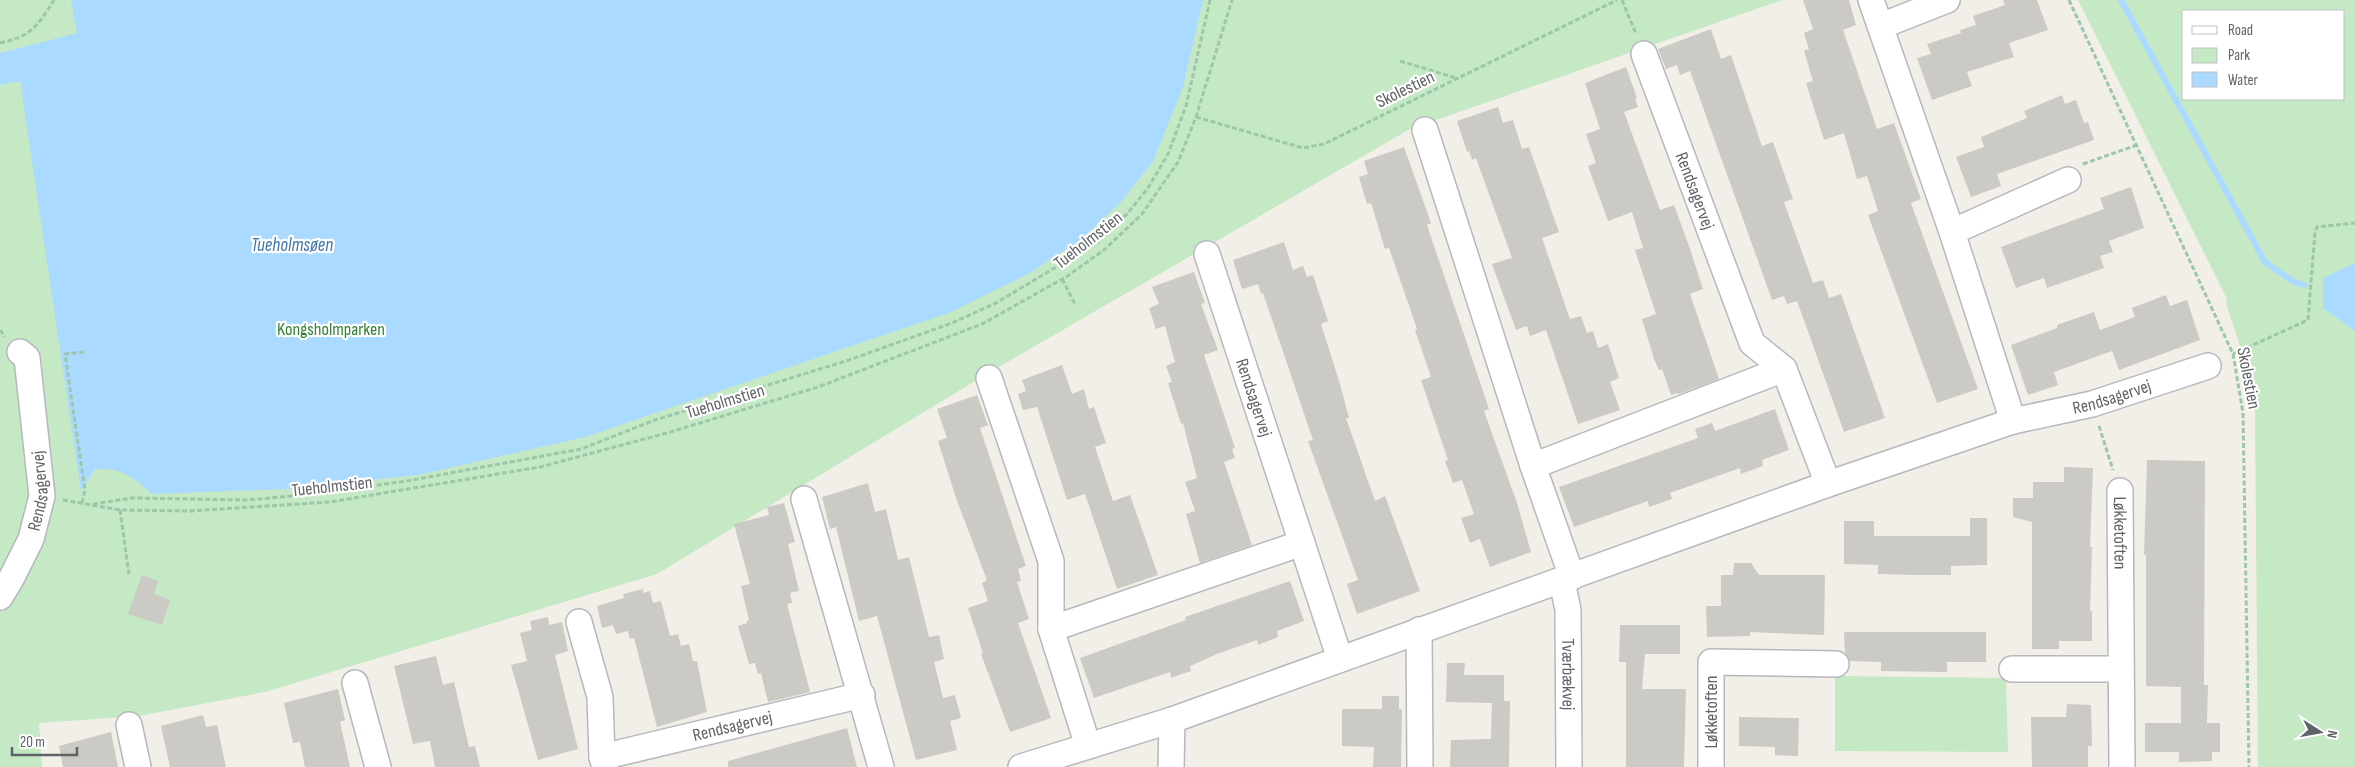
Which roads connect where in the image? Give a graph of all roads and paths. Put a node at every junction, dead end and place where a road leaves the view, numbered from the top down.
1 (54, 0) edge
2 (1210, 0) edge
3 (1232, 0) edge
4 (1617, 0) edge
5 (1622, 0) edge
6 (1870, 0) edge
7 (1947, 0) edge
8 (2069, 0) edge
9 (1881, 26) junction
10 (0, 43) edge
11 (1644, 54) joint
12 (1400, 61) dead end
13 (1456, 78) junction
14 (1415, 99) junction
15 (1196, 117) junction
16 (1422, 119) joint
17 (2137, 145) junction
18 (2068, 180) joint
19 (2355, 223) edge
20 (1952, 232) junction
21 (1207, 254) dead end
22 (1062, 279) junction
23 (1076, 304) dead end
24 (20, 352) dead end
25 (84, 352) dead end
26 (2233, 354) junction
27 (2208, 366) dead end
28 (1784, 369) junction
29 (989, 378) dead end
30 (2092, 404) junction
31 (2013, 421) junction
32 (1533, 466) junction
33 (1828, 484) junction
34 (2120, 491) joint
35 (42, 496) junction
36 (804, 499) dead end
37 (82, 503) junction
38 (89, 504) junction
39 (120, 510) junction
40 (1302, 543) junction
41 (129, 574) dead end
42 (1567, 579) junction
43 (0, 596) edge
44 (579, 622) dead end
45 (1051, 629) junction
46 (1419, 630) junction
47 (1340, 659) junction
48 (1836, 664) dead end
49 (2012, 669) dead end
50 (2121, 669) junction
51 (355, 682) dead end
52 (862, 695) junction
53 (1172, 720) junction
54 (129, 725) dead end
55 (1088, 746) junction
56 (603, 762) edge
57 (138, 767) edge
58 (378, 767) edge
59 (881, 767) edge
60 (1021, 767) edge
61 (1171, 767) edge
62 (1420, 767) edge
63 (1568, 767) edge
64 (1711, 767) edge
65 (2122, 767) edge
66 (2249, 767) edge

1 - 10 path
2 - 38 path
3 - 15 path, Tueholmstien
4 - 13 path, Skolestien
5 - 11 path
6 - 9 street
7 - 9 street
8 - 17 path, Skolestien
9 - 20 street
11 - 28 street, Rendsagervej
12 - 13 path
13 - 14 path, Skolestien
14 - 15 path, Skolestien
14 - 16 path
15 - 22 path, Tueholmstien
16 - 32 street
17 - 18 path
17 - 26 path, Skolestien
18 - 20 street
19 - 26 path
20 - 31 street
21 - 40 street, Rendsagervej
22 - 23 path
22 - 39 path, Tueholmstien
24 - 35 street, Rendsagervej
25 - 37 path
26 - 66 path, Skolestien
27 - 30 street, Rendsagervej
28 - 32 street
28 - 33 street, Rendsagervej
29 - 45 street
30 - 31 street, Rendsagervej
30 - 34 path, Løkketoften
31 - 33 street, Rendsagervej
32 - 42 street
33 - 42 street, Rendsagervej
34 - 50 street, Løkketoften
35 - 37 path, Tueholmstien
35 - 43 street, Rendsagervej
36 - 52 street
37 - 38 path, Tueholmstien
38 - 39 path, Tueholmstien
39 - 41 path
40 - 45 street
40 - 47 street, Rendsagervej
42 - 46 street, Rendsagervej
42 - 63 street, Tværbækvej
44 - 56 street, Rendsagervej
45 - 55 street
46 - 47 street, Rendsagervej
46 - 62 street
47 - 53 street, Rendsagervej
48 - 64 street, Løkketoften
49 - 50 street
50 - 65 street, Løkketoften
51 - 58 street
52 - 56 street, Rendsagervej
52 - 59 street
53 - 55 street, Rendsagervej
53 - 61 street
54 - 57 street
55 - 60 street, Rendsagervej

